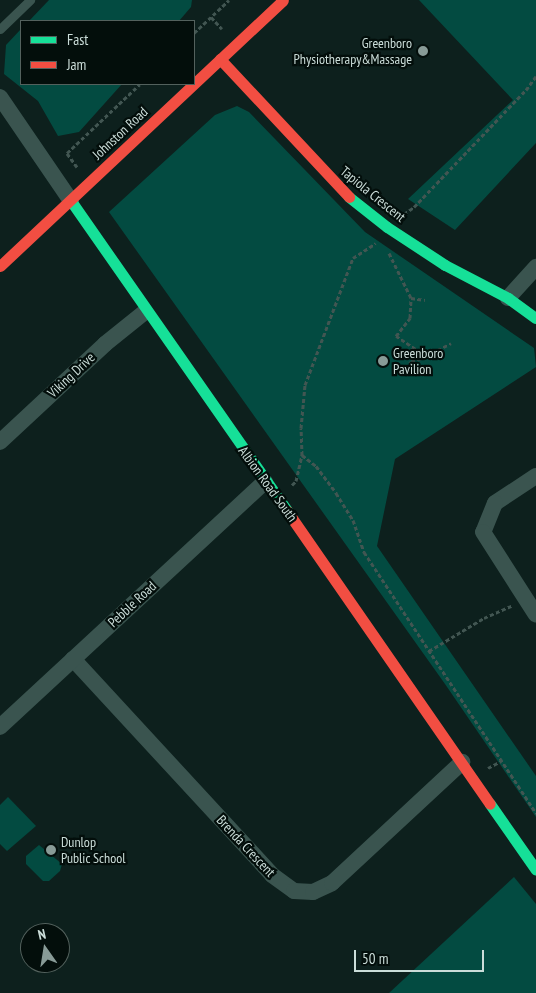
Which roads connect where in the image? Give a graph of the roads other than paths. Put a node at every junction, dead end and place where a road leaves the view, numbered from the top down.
1 (30, 0) edge
2 (283, 0) edge
3 (0, 29) edge
4 (220, 59) junction
5 (195, 83) edge
6 (193, 85) edge
7 (0, 97) edge
8 (70, 201) junction
9 (0, 266) edge
10 (536, 267) edge
11 (508, 298) junction
12 (145, 312) junction
13 (536, 318) edge
14 (0, 442) edge
15 (536, 476) edge
16 (265, 482) junction
17 (532, 608) edge
18 (73, 659) junction
19 (0, 727) edge
20 (462, 762) junction
21 (536, 870) edge

1 - 3 lane
2 - 4 street, Johnston Road
4 - 5 street, Johnston Road
4 - 11 street, Tapiola Crescent
6 - 8 street, Johnston Road
7 - 8 street, Albion Road South
8 - 9 street, Johnston Road
8 - 12 street, Albion Road South
10 - 11 street
11 - 13 street, Tapiola Crescent
12 - 14 street, Viking Drive
12 - 16 street, Albion Road South
15 - 17 street
16 - 18 street, Pebble Road
16 - 20 street, Albion Road South
18 - 19 street, Pebble Road
18 - 20 street, Brenda Crescent
20 - 21 street, Albion Road South

